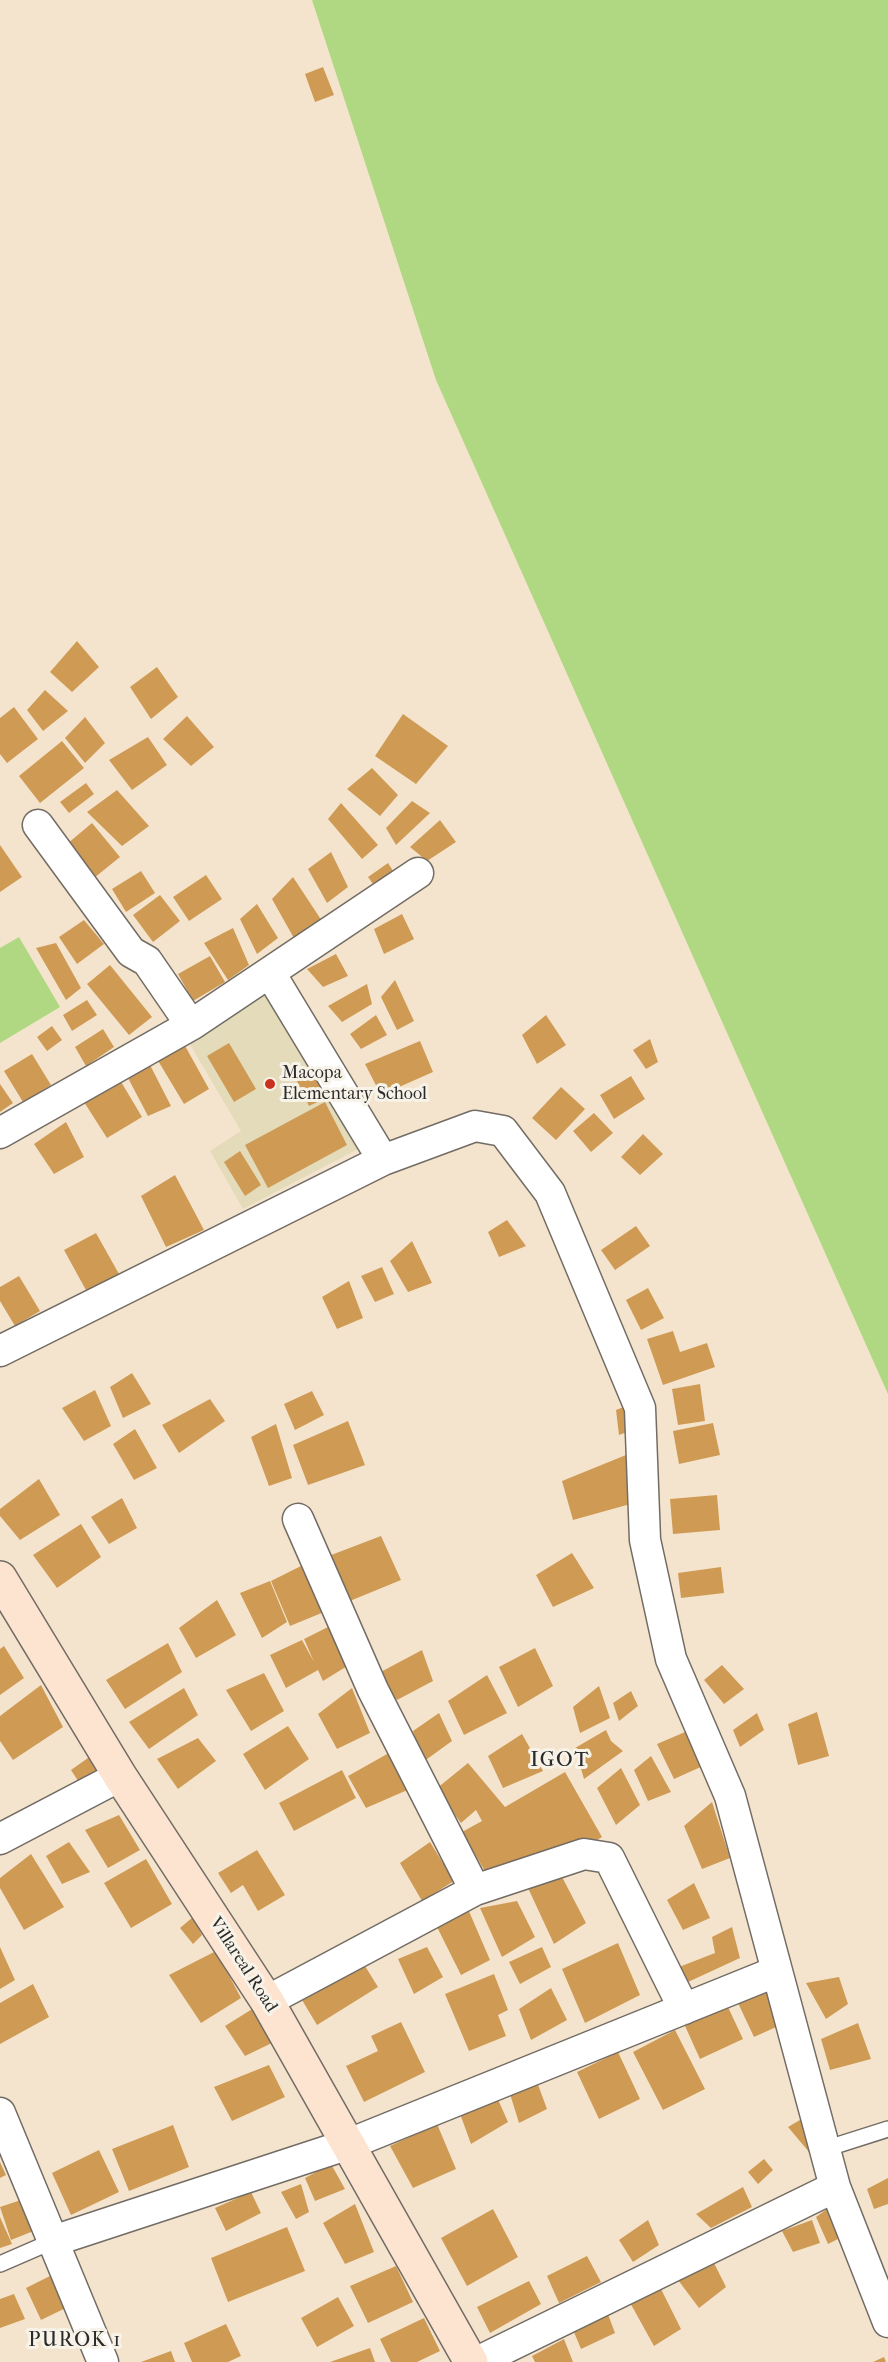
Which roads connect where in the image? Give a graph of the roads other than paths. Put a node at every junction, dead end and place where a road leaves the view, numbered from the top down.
1 (38, 825) dead end
2 (418, 873) dead end
3 (270, 973) junction
4 (191, 1025) junction
5 (0, 1132) edge
6 (383, 1160) junction
7 (0, 1351) edge
8 (298, 1519) dead end
9 (0, 1578) edge
10 (120, 1776) junction
11 (0, 1839) edge
12 (475, 1890) junction
13 (775, 1972) junction
14 (267, 2001) junction
15 (684, 2009) junction
16 (0, 2113) edge
17 (888, 2129) edge
18 (349, 2144) junction
19 (825, 2149) junction
20 (835, 2187) junction
21 (53, 2241) junction
22 (0, 2264) edge
23 (888, 2322) edge
24 (103, 2362) edge
25 (471, 2362) edge
26 (477, 2362) edge

1 - 4 street
2 - 3 street
3 - 4 street
3 - 6 street
4 - 5 street
6 - 7 street
6 - 13 street
8 - 12 street
9 - 10 main road, Villareal Road
10 - 11 street
10 - 14 main road, Villareal Road
12 - 14 street
12 - 15 street
13 - 15 street
13 - 19 street
14 - 18 main road, Villareal Road
15 - 18 street
16 - 21 street
17 - 19 lane
18 - 21 street
18 - 25 main road, Villareal Road
19 - 20 street
20 - 23 street
20 - 26 street
21 - 22 lane
21 - 24 street

